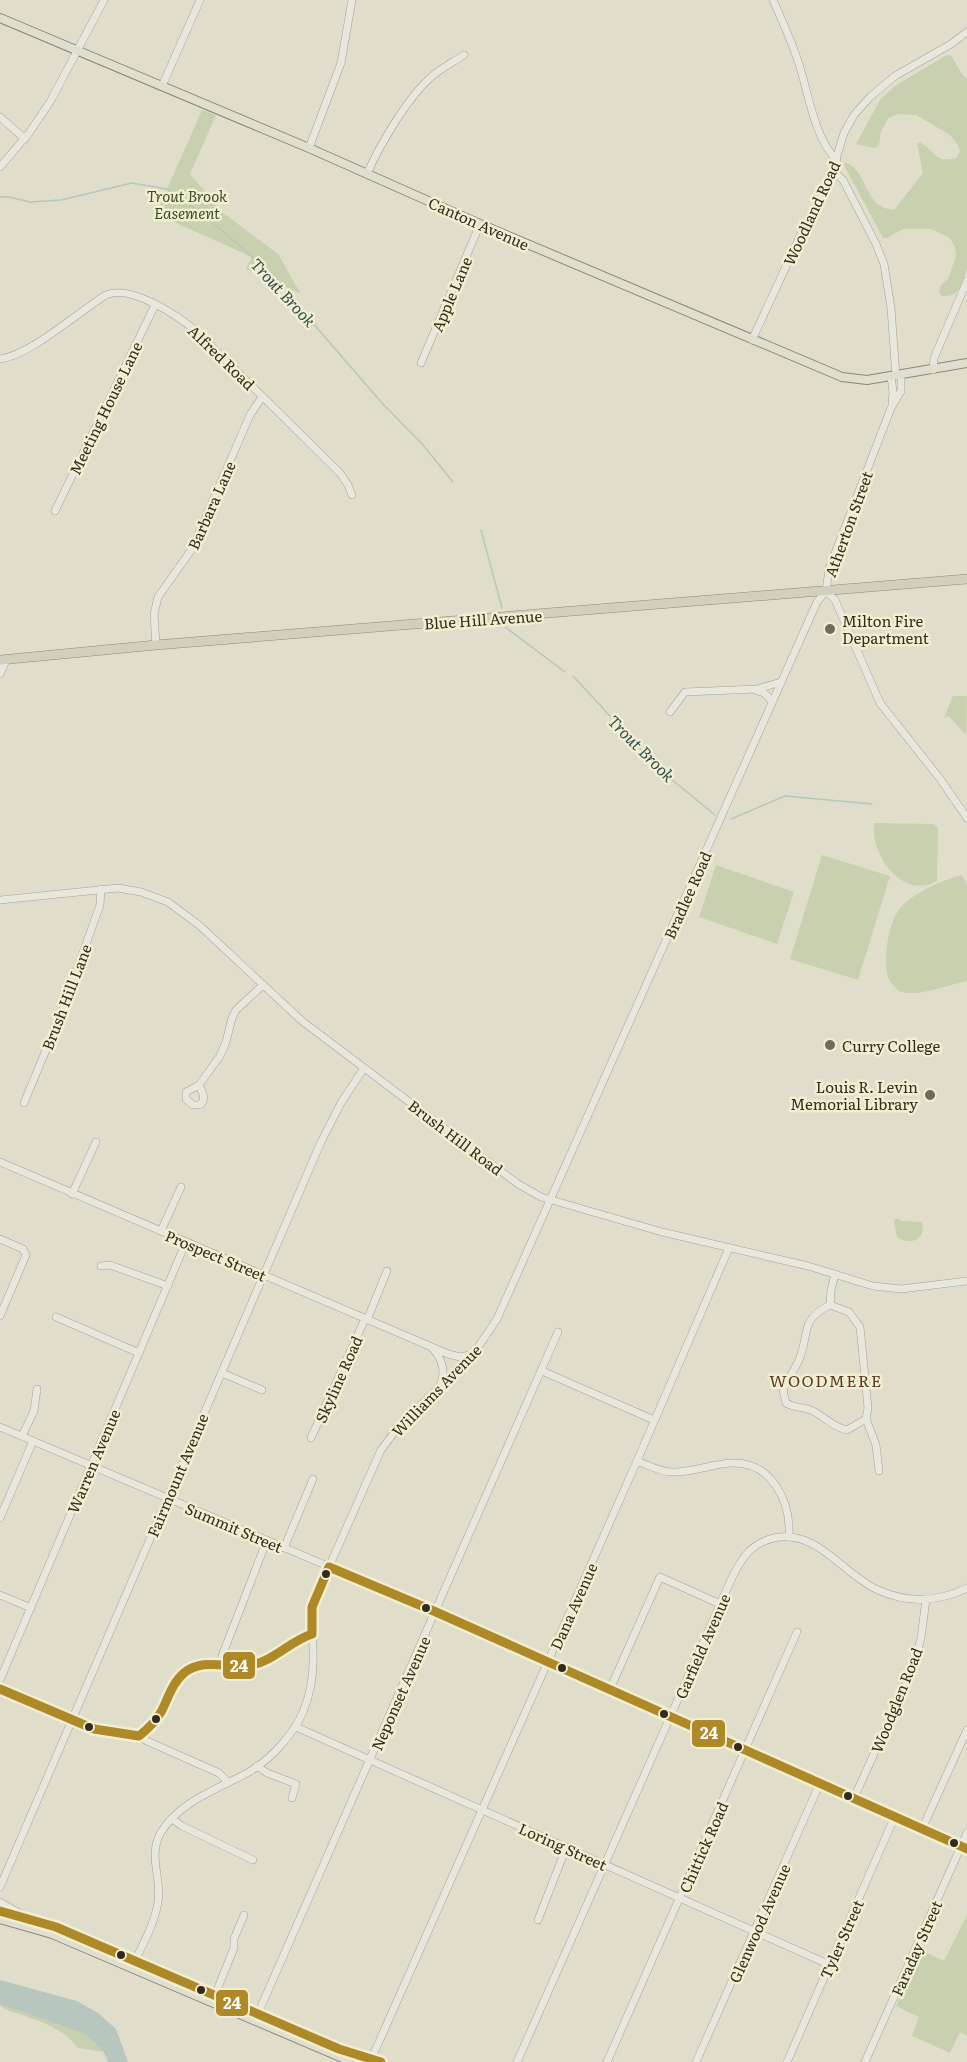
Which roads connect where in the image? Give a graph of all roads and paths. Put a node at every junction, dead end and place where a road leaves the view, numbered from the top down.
1 (104, 0) edge
2 (200, 0) edge
3 (352, 0) edge
4 (773, 0) edge
5 (0, 18) edge
6 (967, 32) edge
7 (79, 50) junction
8 (464, 55) dead end
9 (162, 86) junction
10 (0, 117) edge
11 (25, 139) junction
12 (309, 148) junction
13 (837, 160) junction
14 (0, 167) edge
15 (833, 171) junction
16 (367, 174) junction
17 (480, 224) junction
18 (967, 281) edge
19 (154, 305) junction
20 (752, 340) junction
21 (0, 359) edge
22 (421, 363) dead end
23 (967, 363) edge
24 (933, 370) junction
25 (896, 376) junction
26 (262, 397) junction
27 (352, 495) dead end
28 (55, 511) dead end
29 (967, 579) edge
30 (826, 591) junction
31 (156, 645) junction
32 (3, 660) edge
33 (0, 674) edge
34 (781, 682) junction
35 (752, 689) junction
36 (772, 701) junction
37 (670, 712) dead end
38 (967, 818) edge
39 (101, 889) junction
40 (0, 900) edge
41 (262, 986) junction
42 (364, 1068) junction
43 (199, 1084) dead end
44 (24, 1103) dead end
45 (96, 1142) dead end
46 (0, 1162) edge
47 (181, 1187) dead end
48 (72, 1194) junction
49 (551, 1200) junction
50 (161, 1231) junction
51 (0, 1239) edge
52 (186, 1242) junction
53 (729, 1248) junction
54 (101, 1266) dead end
55 (387, 1271) dead end
56 (835, 1274) junction
57 (264, 1275) junction
58 (967, 1281) edge
59 (168, 1286) junction
60 (830, 1305) junction
61 (0, 1316) edge
62 (56, 1317) dead end
63 (366, 1319) junction
64 (558, 1332) dead end
65 (431, 1347) junction
66 (139, 1353) junction
67 (474, 1353) junction
68 (542, 1371) junction
69 (222, 1373) junction
70 (37, 1389) dead end
71 (438, 1389) junction
72 (262, 1390) dead end
73 (866, 1419) junction
74 (654, 1420) junction
75 (0, 1427) edge
76 (22, 1436) junction
77 (311, 1438) dead end
78 (33, 1441) junction
79 (637, 1461) junction
80 (91, 1466) junction
81 (879, 1471) dead end
82 (313, 1479) dead end
83 (168, 1498) junction
84 (0, 1518) edge
85 (789, 1537) junction
86 (267, 1540) junction
87 (284, 1548) junction
88 (329, 1567) junction
89 (967, 1588) edge
90 (0, 1595) edge
91 (926, 1599) junction
92 (720, 1604) junction
93 (30, 1608) junction
94 (436, 1612) junction
95 (797, 1632) dead end
96 (312, 1634) junction
97 (548, 1662) junction
98 (221, 1665) junction
99 (0, 1680) edge
100 (0, 1689) edge
101 (610, 1689) junction
102 (670, 1716) junction
103 (72, 1720) junction
104 (296, 1727) junction
105 (967, 1730) edge
106 (139, 1736) junction
107 (746, 1750) junction
108 (370, 1760) junction
109 (257, 1766) junction
110 (228, 1782) junction
111 (820, 1783) junction
112 (292, 1798) dead end
113 (854, 1798) junction
114 (481, 1810) junction
115 (895, 1816) junction
116 (172, 1819) junction
117 (922, 1829) junction
118 (967, 1833) edge
119 (964, 1847) edge
120 (566, 1848) junction
121 (253, 1860) dead end
122 (604, 1864) junction
123 (0, 1887) edge
124 (680, 1898) junction
125 (0, 1902) edge
126 (0, 1911) edge
127 (244, 1915) dead end
128 (26, 1917) junction
129 (0, 1919) edge
130 (538, 1920) dead end
131 (755, 1932) junction
132 (133, 1964) junction
133 (830, 1965) junction
134 (215, 1995) junction
135 (256, 2017) junction
136 (370, 2061) edge
137 (352, 2062) edge
138 (381, 2062) edge
139 (517, 2062) edge
140 (607, 2062) edge
141 (696, 2062) edge
142 (787, 2062) edge
143 (865, 2062) edge

1 - 7 street
2 - 9 street
3 - 12 street
4 - 13 street
5 - 7 main road, Canton Avenue
6 - 13 street, Woodland Road
7 - 9 main road, Canton Avenue
7 - 11 street
8 - 16 street
9 - 12 main road, Canton Avenue
10 - 11 street
11 - 14 street
12 - 16 main road, Canton Avenue
13 - 15 street, Woodland Road
15 - 20 street, Woodland Road
15 - 25 street, Atherton Street
16 - 17 main road, Canton Avenue
17 - 20 main road, Canton Avenue
17 - 22 street, Apple Lane
18 - 24 street
19 - 21 street, Alfred Road
19 - 26 street, Alfred Road
19 - 28 street, Meeting House Lane
20 - 25 main road, Canton Avenue
23 - 24 main road, Canton Avenue
24 - 25 main road, Canton Avenue
25 - 30 street, Atherton Street
26 - 27 street, Alfred Road
26 - 31 street, Barbara Lane
29 - 30 highway, Blue Hill Avenue
30 - 31 highway, Blue Hill Avenue
30 - 34 street, Bradlee Road
30 - 38 street, Atherton Street
31 - 32 highway, Blue Hill Avenue
32 - 33 street
34 - 35 street
34 - 36 street, Bradlee Road
35 - 36 street
35 - 37 street
36 - 49 street, Bradlee Road
39 - 40 street, Brush Hill Road
39 - 41 street, Brush Hill Road
39 - 44 street, Brush Hill Lane
41 - 42 street, Brush Hill Road
41 - 43 street
42 - 49 street, Brush Hill Road
42 - 57 street, Fairmount Avenue
45 - 48 street
46 - 48 street, Prospect Street
47 - 50 street
48 - 50 street, Prospect Street
49 - 53 street, Brush Hill Road
49 - 67 street, Williams Avenue
50 - 52 street, Prospect Street
51 - 61 street
52 - 57 street, Prospect Street
52 - 59 street, Warren Avenue
53 - 56 street, Brush Hill Road
53 - 74 street, Dana Avenue
54 - 59 street
55 - 63 street, Skyline Road
56 - 58 street, Brush Hill Road
56 - 60 street
57 - 63 street, Prospect Street
57 - 69 street, Fairmount Avenue
59 - 66 street, Warren Avenue
60 - 73 street
60 - 73 street
62 - 66 street
63 - 65 street, Prospect Street
63 - 77 street, Skyline Road
64 - 68 street, Neponset Avenue
65 - 67 street, Prospect Street
65 - 71 street
66 - 80 street, Warren Avenue
67 - 71 street, Williams Avenue
68 - 74 street
68 - 94 street, Neponset Avenue
69 - 72 street
69 - 83 street, Fairmount Avenue
70 - 76 street
71 - 88 street, Williams Avenue
73 - 81 street
74 - 79 street, Dana Avenue
75 - 76 street, Summit Street
76 - 78 street, Summit Street
78 - 80 street, Summit Street
78 - 84 street
79 - 85 street
79 - 97 street, Dana Avenue
80 - 83 street, Summit Street
80 - 93 street, Warren Avenue
82 - 87 street
83 - 86 street, Summit Street
83 - 103 street, Fairmount Avenue
85 - 91 street
85 - 92 street, Garfield Avenue
86 - 87 street, Summit Street
86 - 98 street
87 - 88 street, Summit Street
88 - 94 street, Summit Street
88 - 96 street, Williams Avenue
89 - 91 street
90 - 93 street
91 - 113 street, Woodglen Road
92 - 101 street
92 - 102 street, Garfield Avenue
93 - 99 street, Warren Avenue
94 - 97 street, Summit Street
94 - 108 street, Neponset Avenue
95 - 107 street, Chittick Road
96 - 98 street
96 - 104 street, Williams Avenue
97 - 101 street, Summit Street
97 - 114 street, Dana Avenue
98 - 106 street
100 - 103 street
101 - 102 street, Summit Street
102 - 107 street, Summit Street
102 - 122 street, Garfield Avenue
103 - 106 street
103 - 123 street, Fairmount Avenue
104 - 108 street, Loring Street
104 - 109 street, Williams Avenue
105 - 117 street
106 - 110 street
107 - 111 street, Summit Street
107 - 124 street, Chittick Road
108 - 114 street, Loring Street
108 - 135 street, Neponset Avenue
109 - 110 street, Williams Avenue
109 - 112 street
110 - 116 street, Williams Avenue
111 - 113 street, Summit Street
111 - 131 street, Glenwood Avenue
113 - 115 street, Summit Street
114 - 120 street, Loring Street
114 - 136 street, Dana Avenue
115 - 117 street, Summit Street
115 - 133 street, Tyler Street
116 - 121 street
116 - 132 street, Williams Avenue
117 - 119 street, Summit Street
118 - 119 street, Faraday Street
119 - 143 street, Faraday Street
120 - 122 street, Loring Street
120 - 130 street
122 - 124 street, Loring Street
122 - 139 street, Garfield Avenue
124 - 131 street, Loring Street
124 - 140 street, Chittick Road
125 - 128 street
126 - 128 main road
127 - 134 street
128 - 132 main road
129 - 132 main road
131 - 133 street, Loring Street
131 - 141 street, Glenwood Avenue
132 - 134 main road
132 - 135 main road
133 - 142 street, Tyler Street
134 - 135 main road
135 - 136 main road
135 - 137 main road
136 - 138 main road

